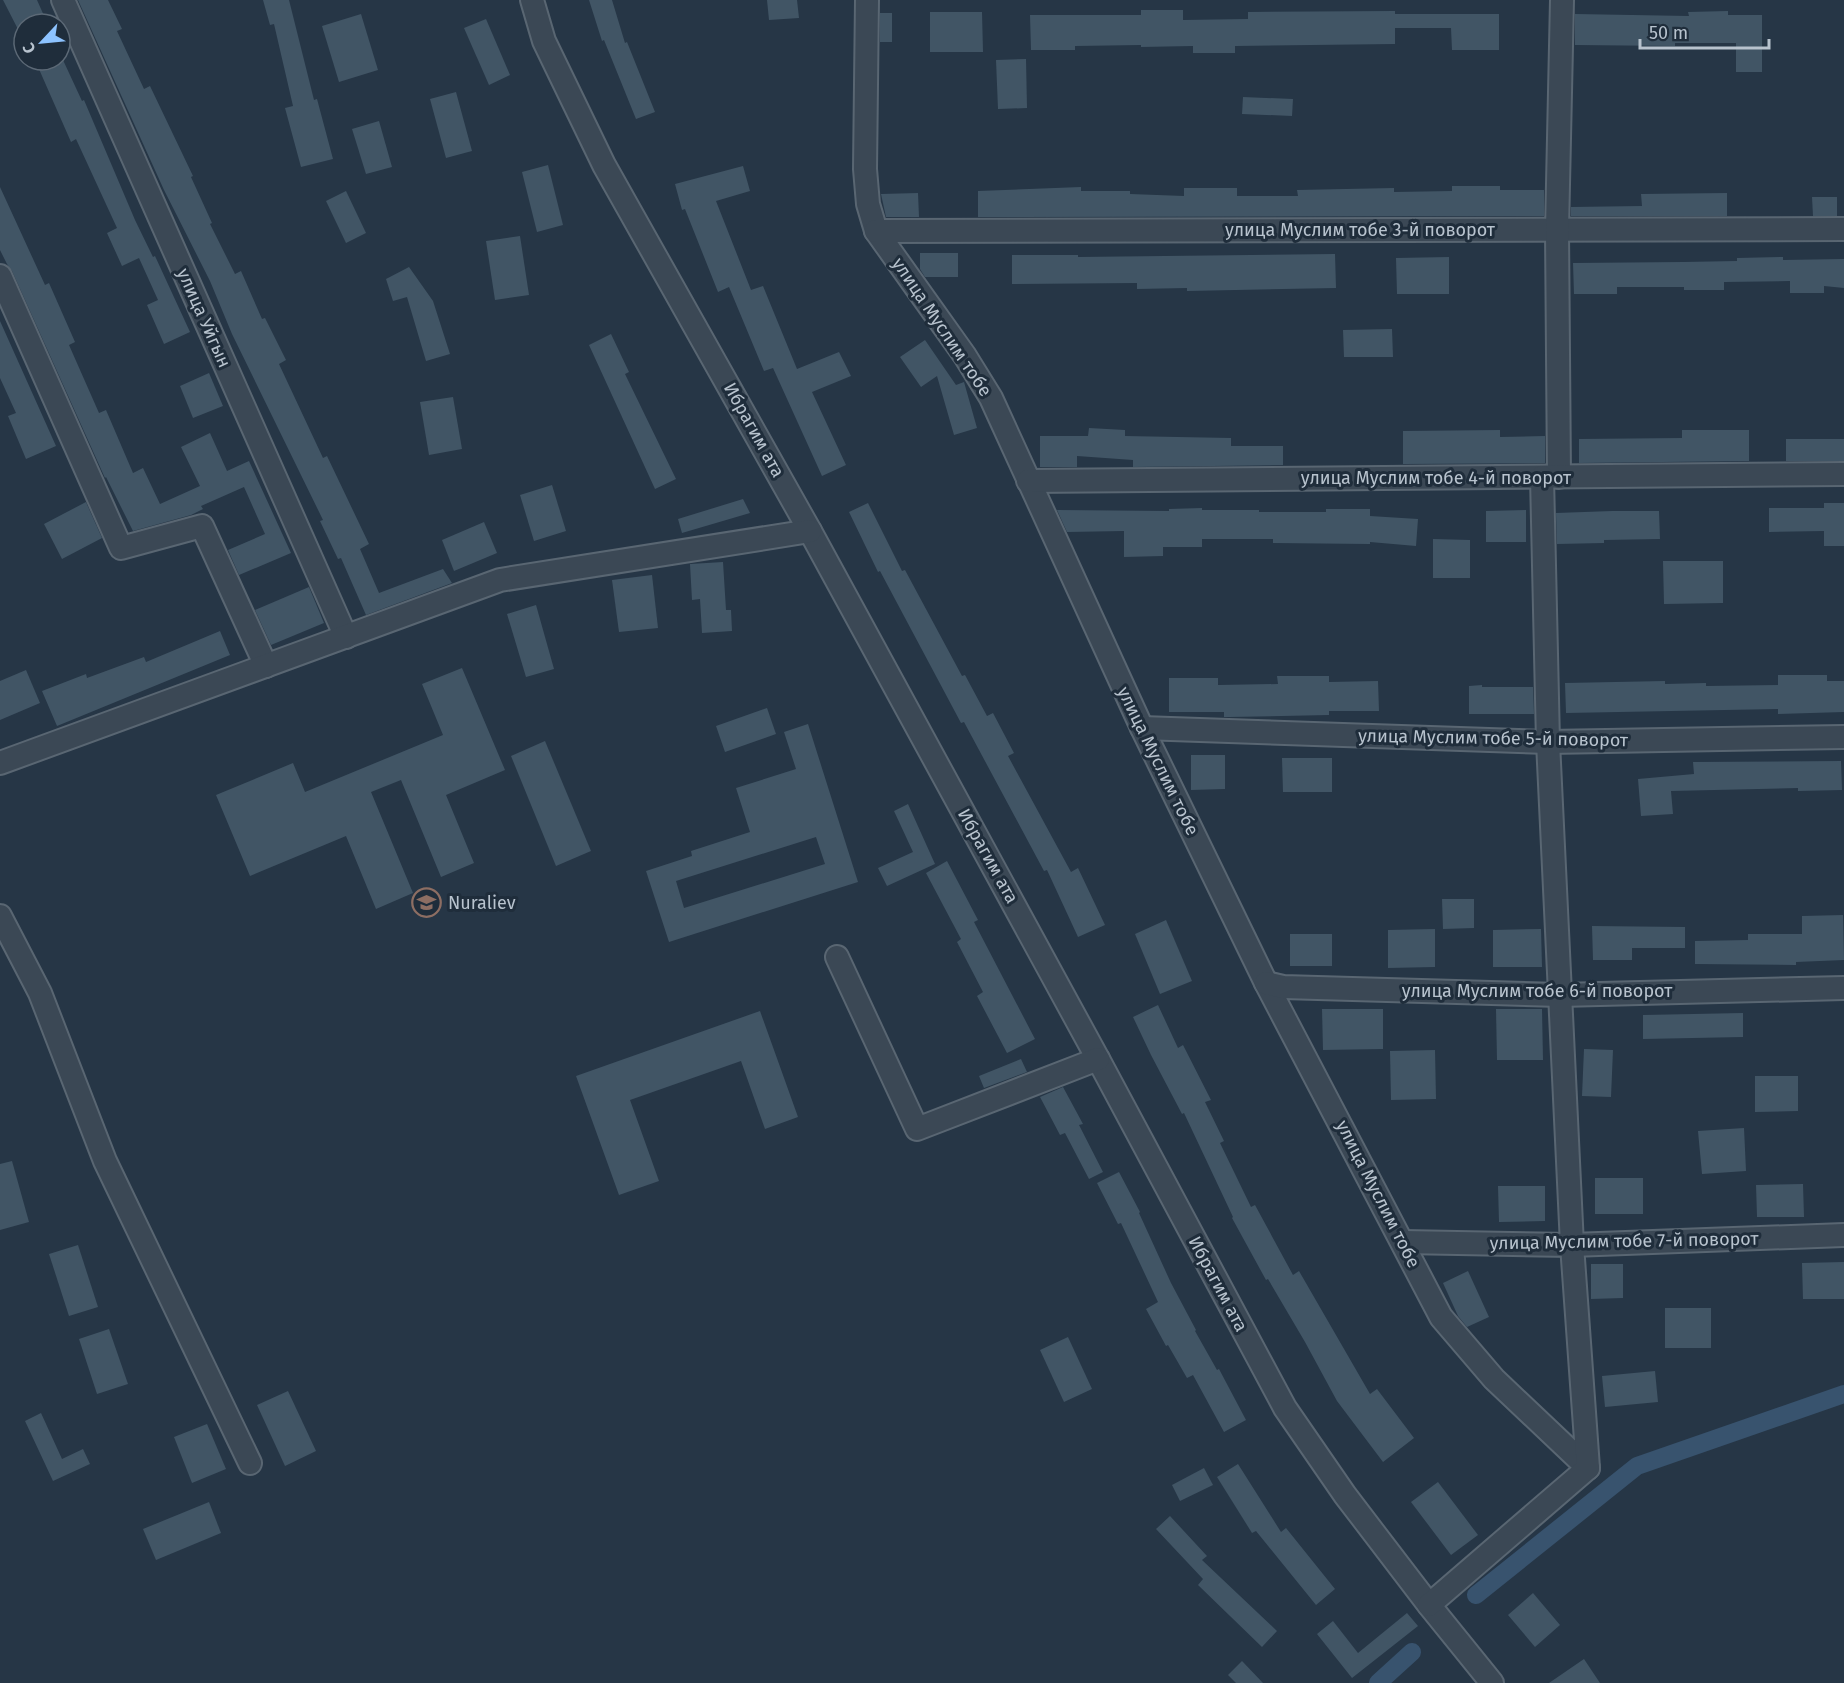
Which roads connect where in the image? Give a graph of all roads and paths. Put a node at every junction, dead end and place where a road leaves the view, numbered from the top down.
1 (63, 0) edge
2 (532, 0) edge
3 (867, 0) edge
4 (1562, 0) edge
5 (1844, 229) edge
6 (1557, 230) junction
7 (876, 231) junction
8 (0, 276) edge
9 (1844, 474) edge
10 (1551, 477) junction
11 (1028, 481) junction
12 (810, 531) junction
13 (346, 637) junction
14 (266, 666) junction
15 (1142, 729) junction
16 (1844, 737) edge
17 (1548, 742) junction
18 (0, 763) edge
19 (0, 915) edge
20 (837, 957) dead end
21 (1266, 982) junction
22 (1844, 988) edge
23 (1560, 995) junction
24 (1098, 1059) junction
25 (1844, 1235) edge
26 (1403, 1242) junction
27 (1572, 1245) junction
28 (249, 1463) dead end
29 (1588, 1468) junction
30 (1429, 1605) junction
31 (1492, 1683) edge

1 - 13 street, улица Уйгын
2 - 12 street, Ибрагим ата
3 - 7 street, улица Муслим тобе
4 - 6 street
5 - 6 street, улица Муслим тобе 3-й поворот
6 - 7 street, улица Муслим тобе 3-й поворот
6 - 10 street
7 - 11 street, улица Муслим тобе
8 - 14 street
9 - 10 street, улица Муслим тобе 4-й поворот
10 - 11 street, улица Муслим тобе 4-й поворот
10 - 17 street
11 - 15 street, улица Муслим тобе
12 - 13 street
12 - 24 street, Ибрагим ата
13 - 14 street
14 - 18 street
15 - 17 street, улица Муслим тобе 5-й поворот
15 - 21 street, улица Муслим тобе
16 - 17 street, улица Муслим тобе 5-й поворот
17 - 23 street
19 - 28 street
20 - 24 street
21 - 23 street, улица Муслим тобе 6-й поворот
21 - 26 street, улица Муслим тобе
22 - 23 street, улица Муслим тобе 6-й поворот
23 - 27 street
24 - 30 street, Ибрагим ата
25 - 27 street, улица Муслим тобе 7-й поворот
26 - 27 street, улица Муслим тобе 7-й поворот
26 - 29 street, улица Муслим тобе
27 - 29 street
29 - 30 street
30 - 31 street, Ибрагим ата

